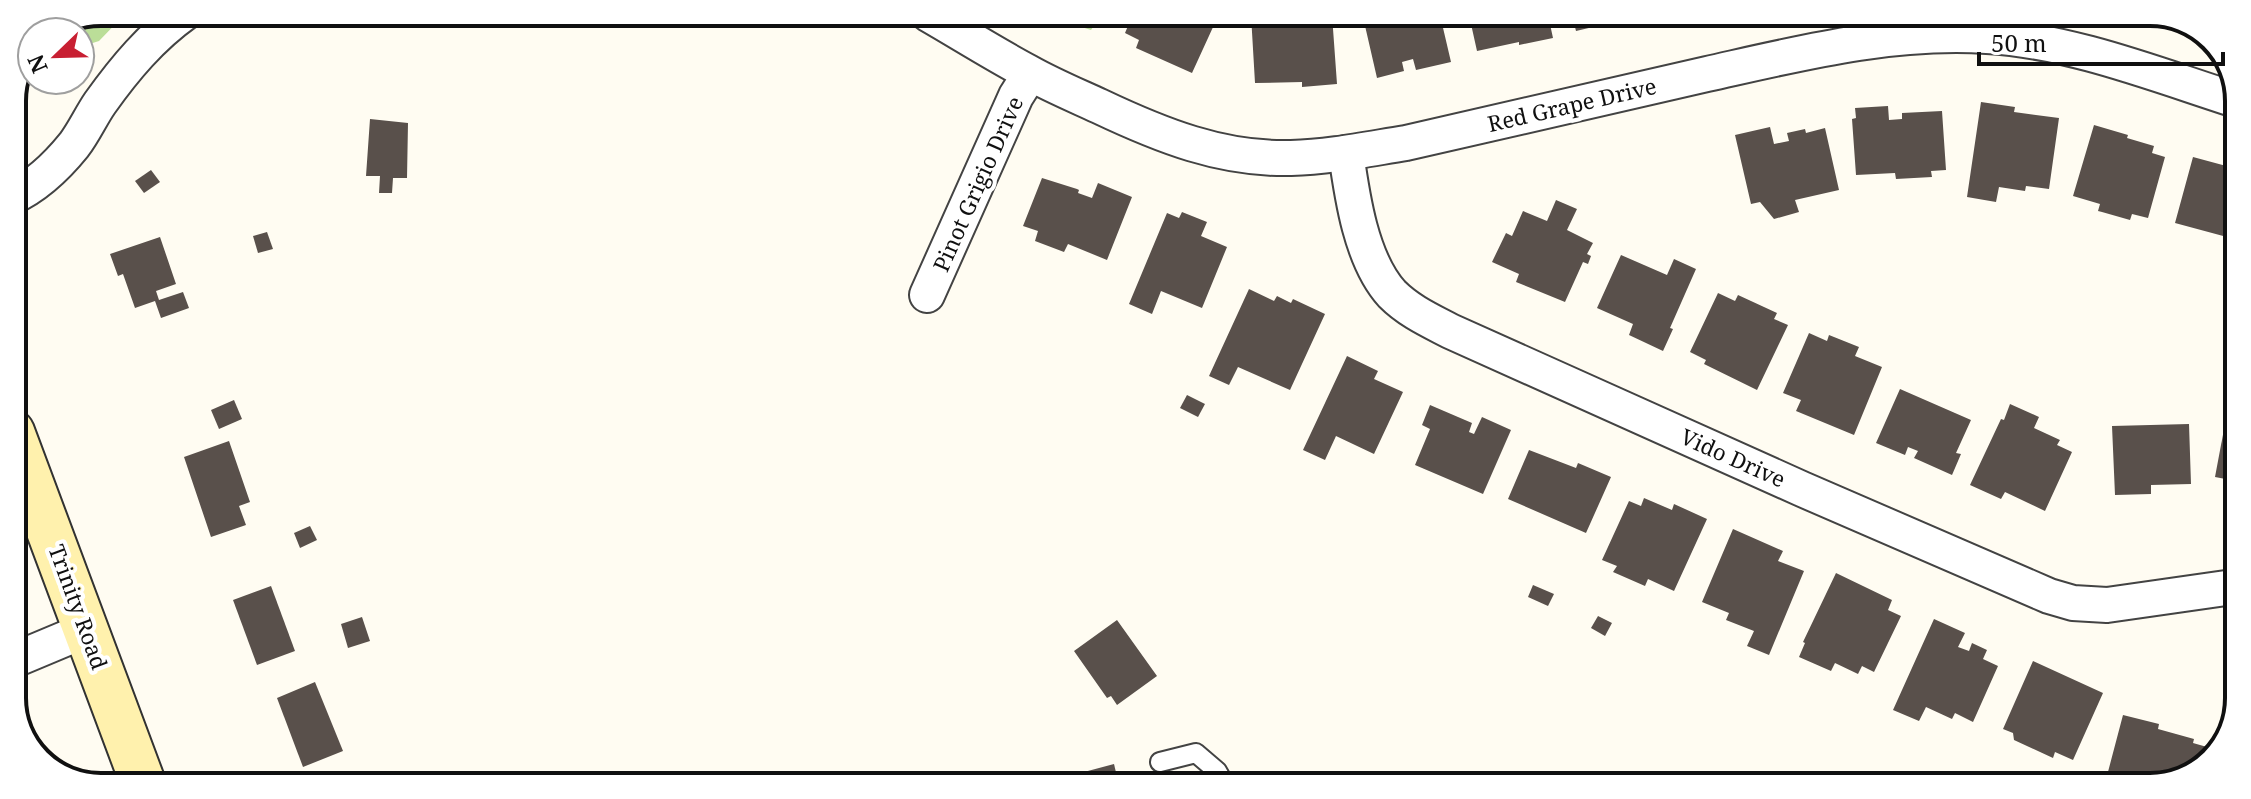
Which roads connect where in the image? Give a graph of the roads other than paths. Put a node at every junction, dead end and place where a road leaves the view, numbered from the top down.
1 (166, 26) edge
2 (948, 26) edge
3 (1030, 74) junction
4 (2225, 97) edge
5 (1346, 153) junction
6 (26, 191) edge
7 (927, 295) dead end
8 (26, 469) edge
9 (2225, 588) edge
10 (86, 630) junction
11 (26, 655) edge
12 (1160, 762) dead end
13 (139, 773) edge
14 (1218, 773) edge

1 - 6 street
2 - 3 street, Red Grape Drive
3 - 5 street, Red Grape Drive
3 - 7 street, Pinot Grigio Drive
4 - 5 street, Red Grape Drive
5 - 9 street, Vido Drive
8 - 10 main road, Trinity Road
10 - 11 street
10 - 13 main road, Trinity Road
12 - 14 lane

